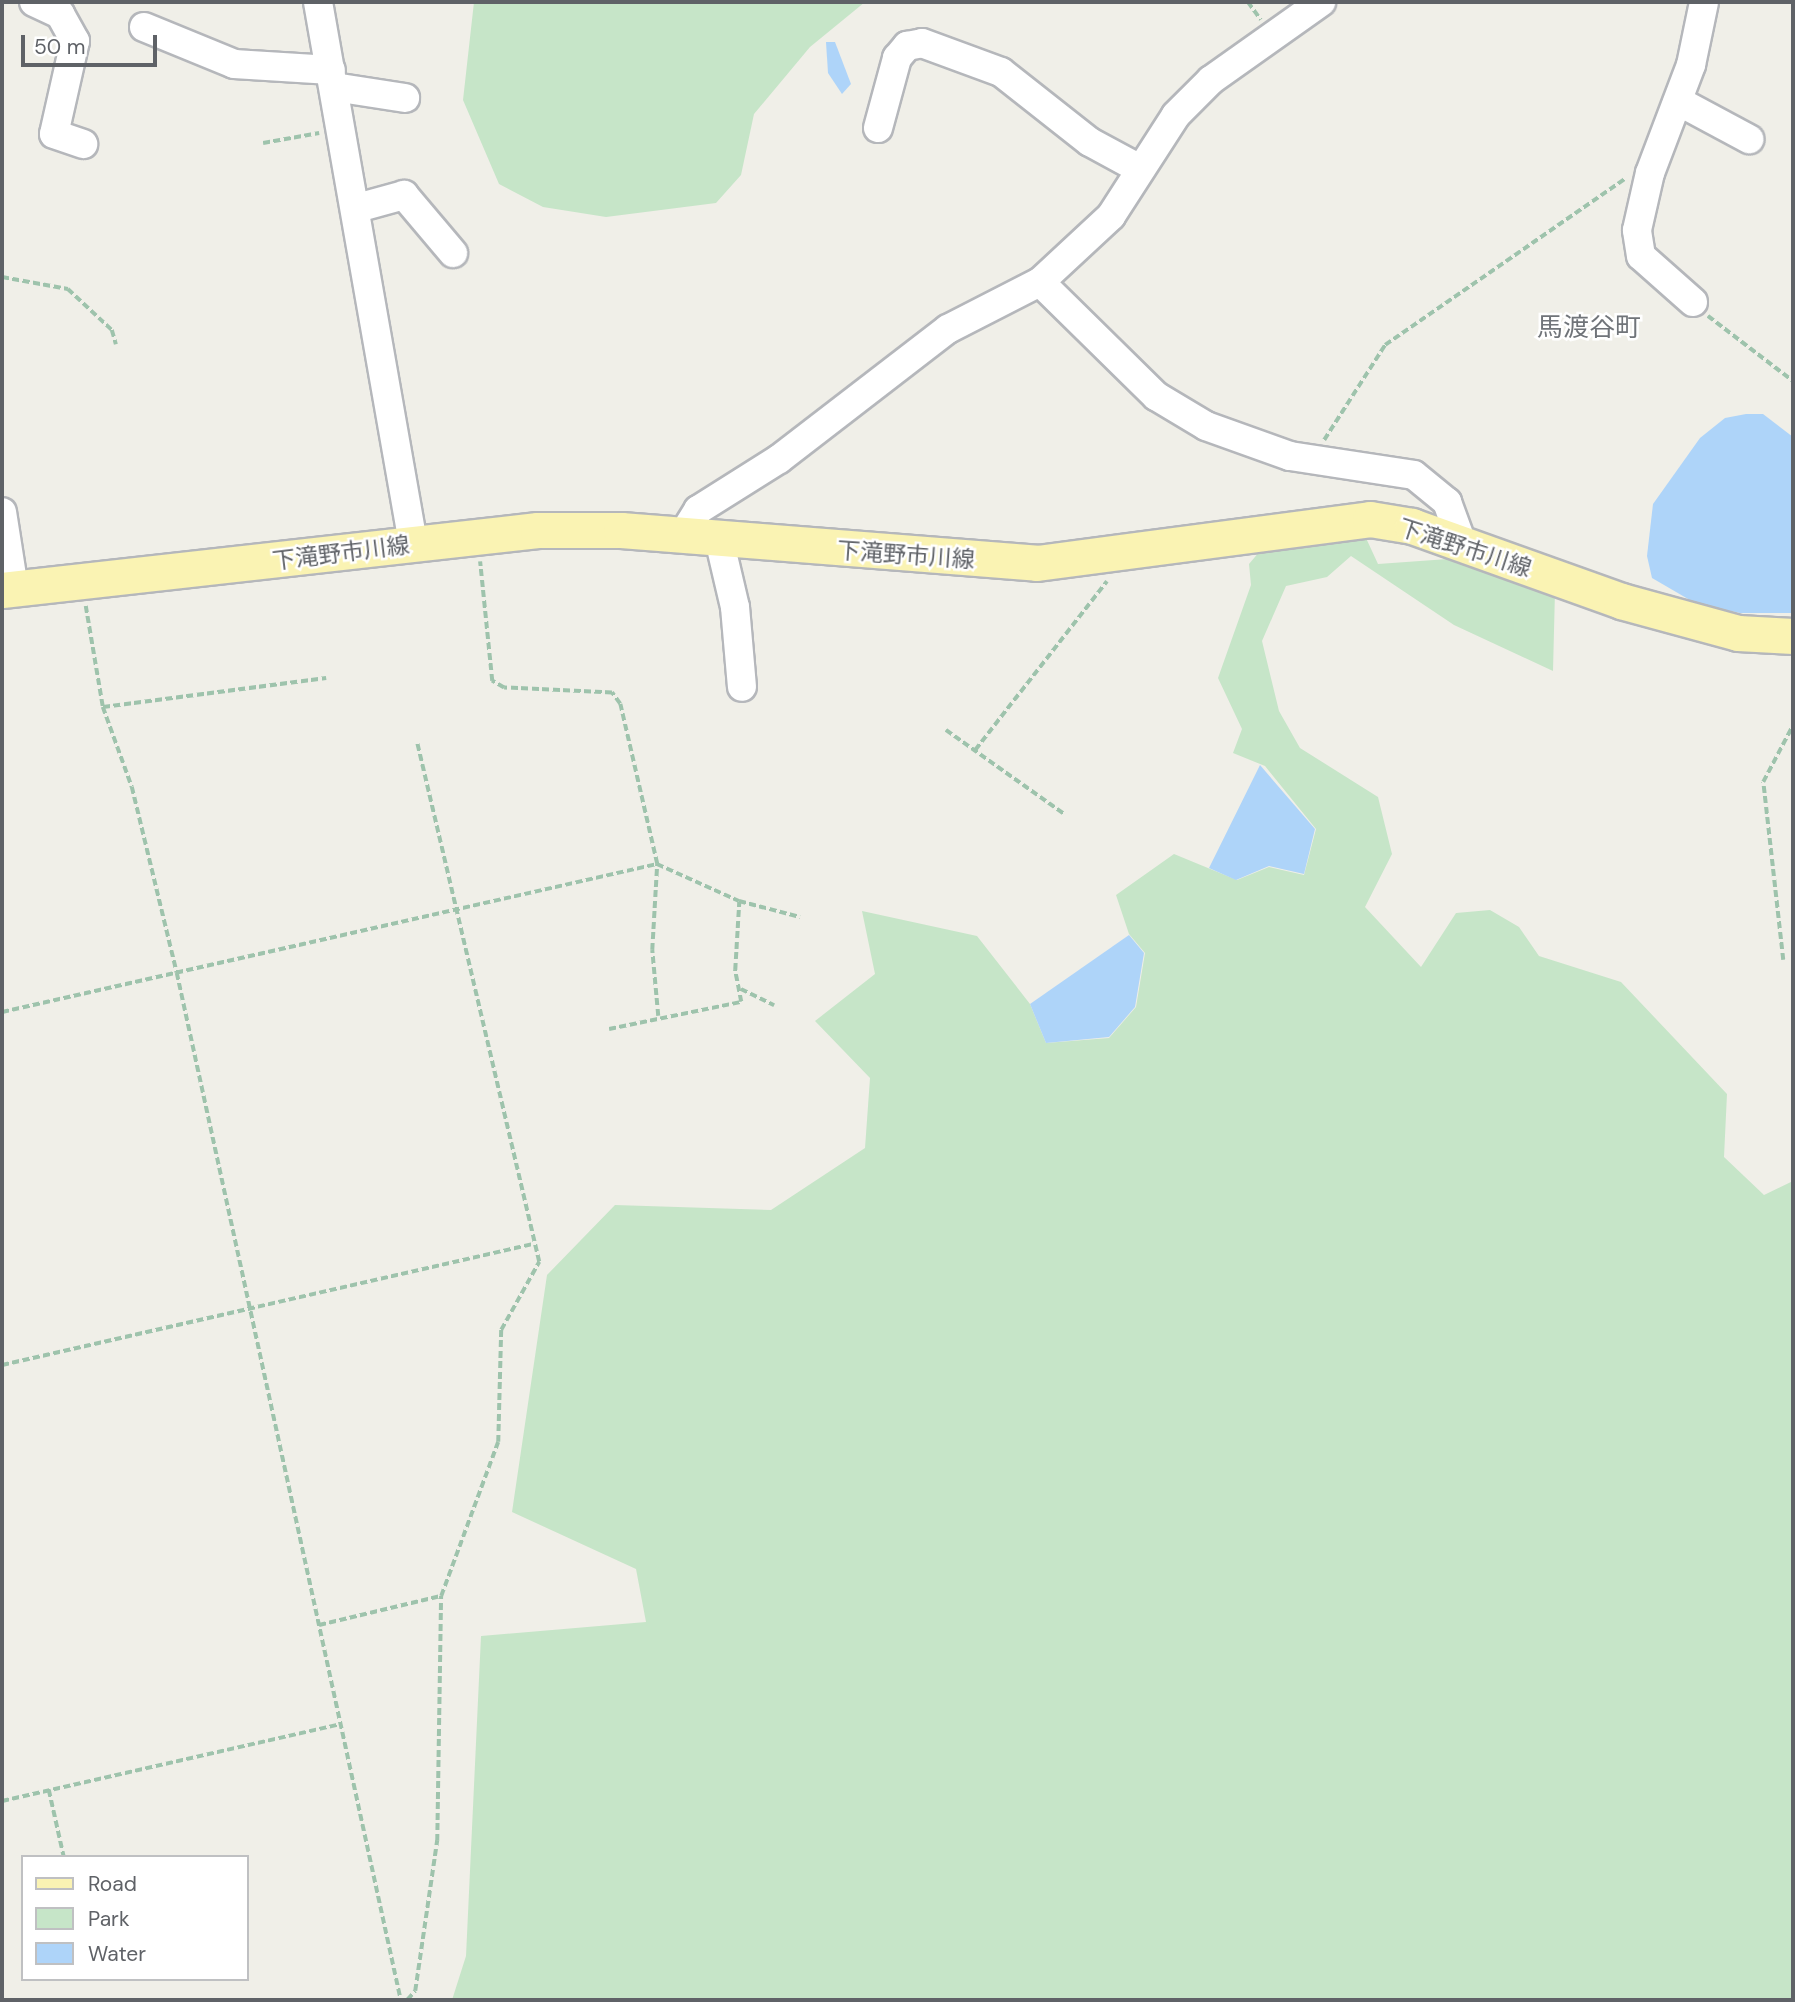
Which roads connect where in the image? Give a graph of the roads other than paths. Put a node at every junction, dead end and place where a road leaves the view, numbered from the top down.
1 (34, 2) edge
2 (318, 2) edge
3 (1321, 2) edge
4 (1704, 2) edge
5 (144, 27) dead end
6 (332, 78) junction
7 (405, 98) dead end
8 (1678, 101) junction
9 (878, 128) dead end
10 (1749, 139) dead end
11 (83, 144) dead end
12 (1140, 169) junction
13 (357, 208) junction
14 (453, 253) dead end
15 (1040, 282) junction
16 (1693, 302) road end
17 (2, 512) edge
18 (682, 536) junction
19 (719, 539) junction
20 (413, 543) junction
21 (1462, 543) junction
22 (8, 589) edge
23 (1793, 636) edge
24 (742, 687) dead end

1 - 11 street
2 - 6 street
3 - 12 street
4 - 8 street
5 - 6 street
6 - 7 street
6 - 13 street
8 - 10 street
8 - 16 street
9 - 12 street
12 - 15 street
13 - 14 street
13 - 20 street
15 - 18 street
15 - 21 street
17 - 22 street
18 - 19 main road, 下滝野市川線
18 - 20 main road, 下滝野市川線
19 - 21 main road, 下滝野市川線
19 - 24 street
20 - 22 main road, 下滝野市川線
21 - 23 main road, 下滝野市川線

